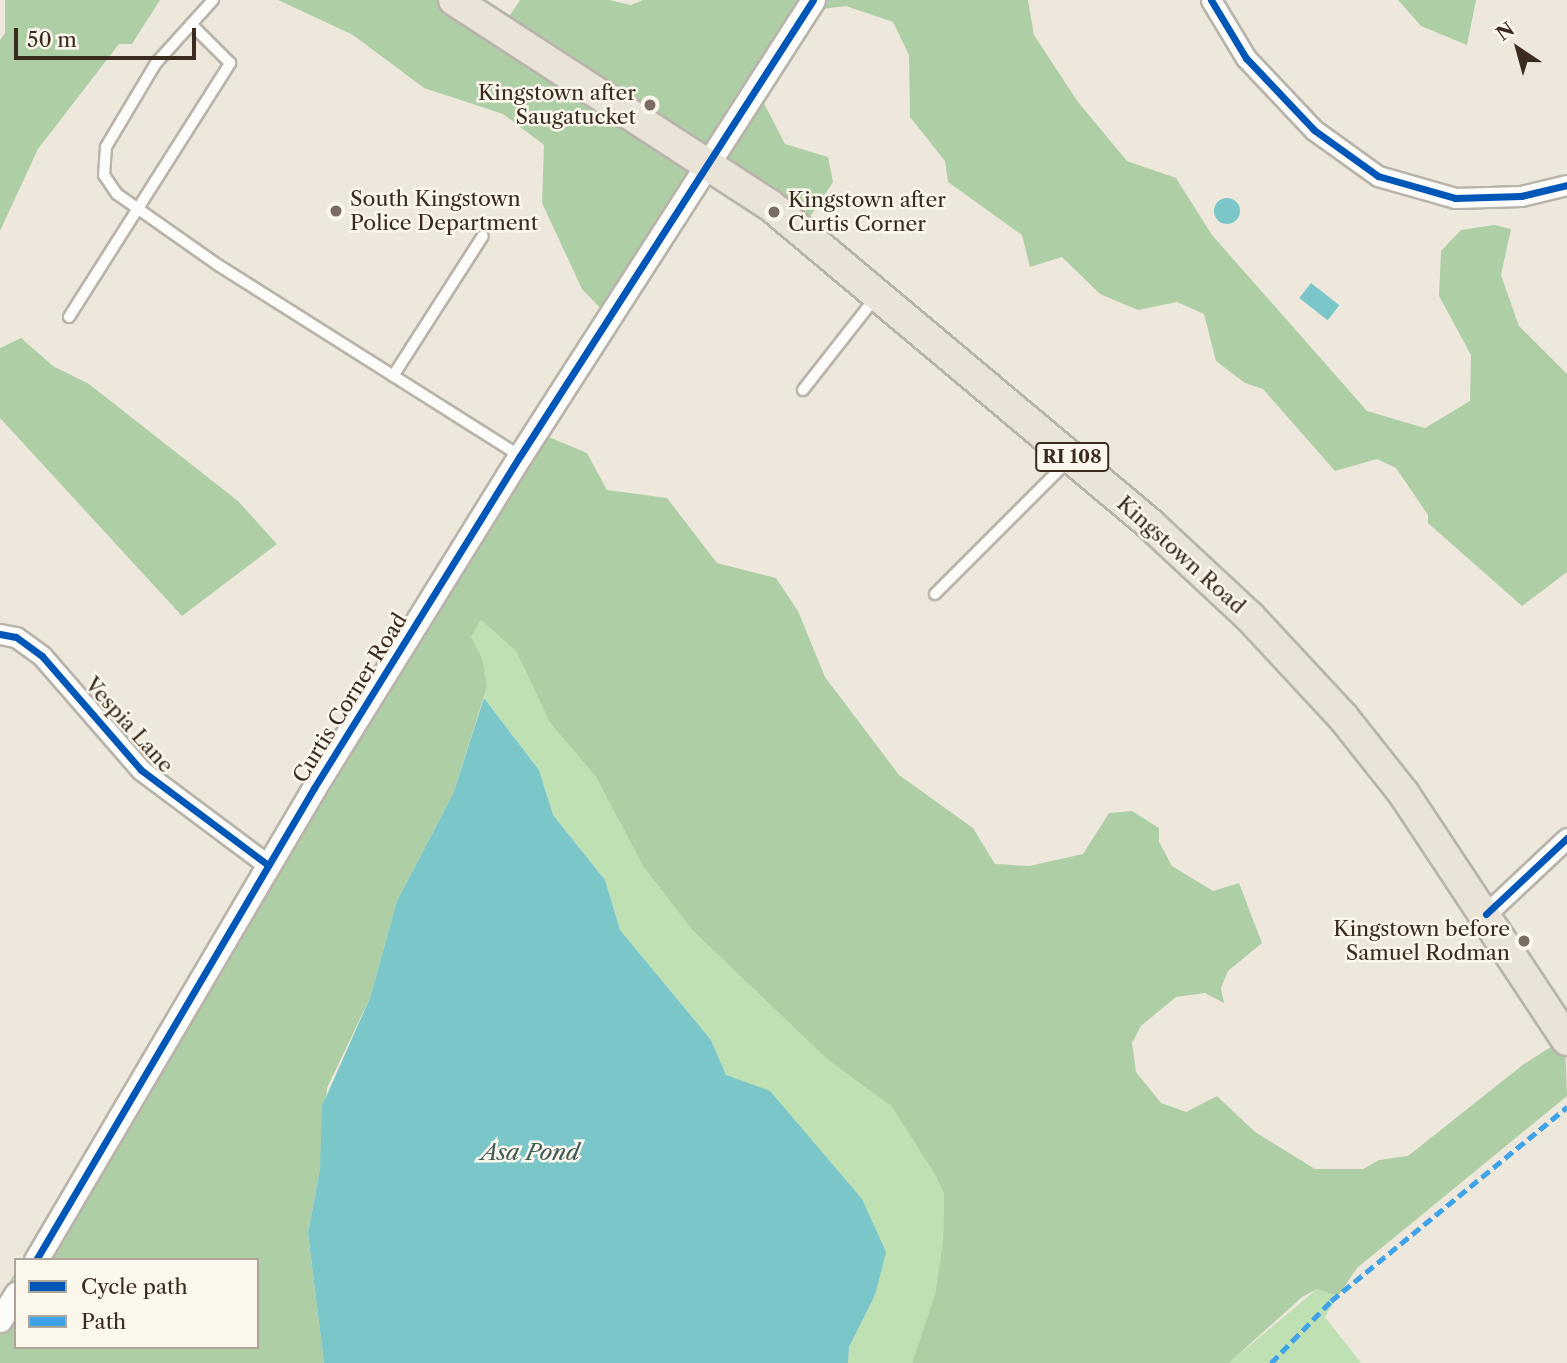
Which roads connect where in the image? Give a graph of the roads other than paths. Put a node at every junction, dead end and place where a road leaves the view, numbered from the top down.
1 (213, 0) edge
2 (454, 0) edge
3 (813, 0) edge
4 (1211, 0) edge
5 (191, 24) junction
6 (708, 163) junction
7 (1567, 185) edge
8 (138, 211) junction
9 (483, 236) dead end
10 (879, 293) junction
11 (69, 317) dead end
12 (393, 376) junction
13 (803, 390) dead end
14 (520, 456) junction
15 (1072, 457) junction
16 (935, 594) dead end
17 (0, 634) edge
18 (1567, 838) edge
19 (268, 865) junction
20 (1486, 914) junction
21 (1567, 1040) edge
22 (37, 1258) edge
23 (14, 1296) edge
24 (0, 1320) edge

1 - 5 lane
2 - 6 main road, Kingstown Road / RI 108
3 - 6 street, Curtis Corner Road
4 - 7 street
5 - 8 lane
5 - 8 lane
6 - 10 main road, Kingstown Road / RI 108
6 - 14 street, Curtis Corner Road
8 - 11 lane
8 - 12 lane
9 - 12 lane
10 - 13 lane
10 - 15 main road, Kingstown Road / RI 108
12 - 14 lane
14 - 19 street, Curtis Corner Road
15 - 16 lane
15 - 20 main road, Kingstown Road / RI 108
17 - 19 street, Vespia Lane
18 - 20 street
19 - 22 street, Curtis Corner Road
20 - 21 main road, Kingstown Road / RI 108
23 - 24 street

